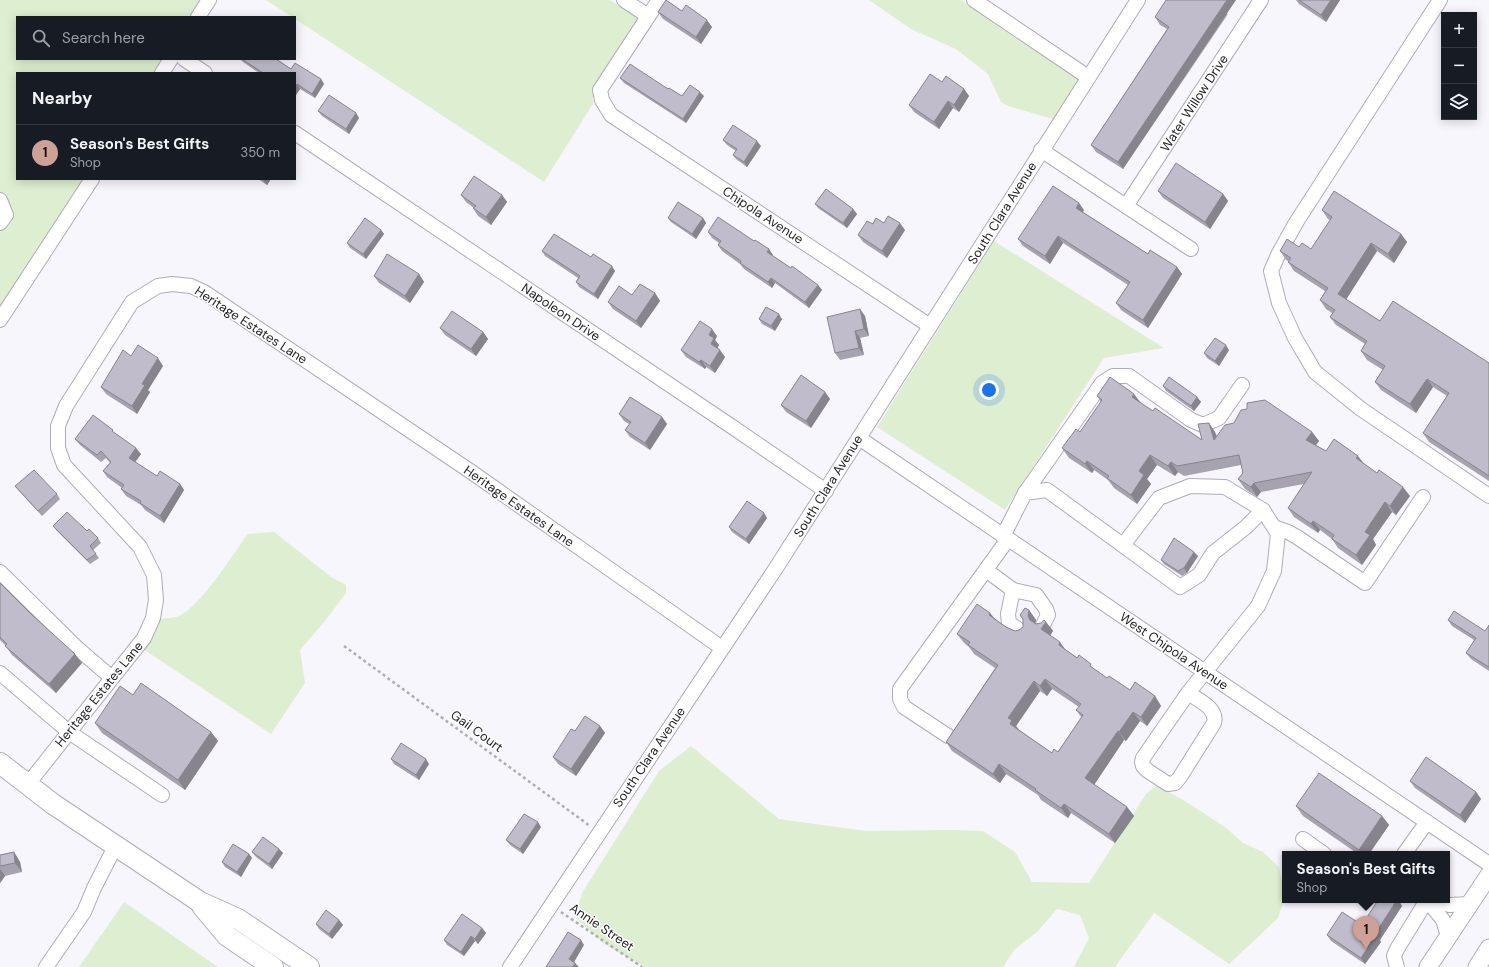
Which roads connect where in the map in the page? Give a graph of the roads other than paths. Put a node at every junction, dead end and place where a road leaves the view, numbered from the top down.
1 (209, 0) edge
2 (624, 0) edge
3 (659, 0) edge
4 (974, 0) edge
5 (1138, 0) edge
6 (1261, 0) edge
7 (1440, 0) edge
8 (199, 16) edge
9 (648, 16) junction
10 (170, 60) edge
11 (186, 60) edge
12 (163, 72) edge
13 (204, 72) edge
14 (1088, 77) junction
15 (296, 135) edge
16 (1041, 150) junction
17 (91, 180) edge
18 (0, 200) edge
19 (1126, 206) junction
20 (0, 223) edge
21 (1191, 249) dead end
22 (0, 320) edge
23 (930, 326) junction
24 (1242, 385) dead end
25 (859, 438) junction
26 (826, 491) junction
27 (1025, 494) junction
28 (1489, 496) edge
29 (1423, 497) dead end
30 (1263, 510) junction
31 (1274, 527) junction
32 (1006, 537) junction
33 (1123, 544) junction
34 (986, 570) junction
35 (0, 572) edge
36 (1013, 590) junction
37 (1043, 625) edge
38 (1022, 632) edge
39 (722, 648) junction
40 (1204, 672) junction
41 (0, 673) edge
42 (112, 678) junction
43 (1188, 693) junction
44 (69, 732) junction
45 (948, 736) edge
46 (0, 763) edge
47 (27, 785) junction
48 (162, 795) dead end
49 (1427, 822) junction
50 (1303, 839) dead end
51 (116, 845) junction
52 (1320, 851) edge
53 (1406, 851) edge
54 (1489, 864) edge
55 (1489, 875) edge
56 (200, 902) junction
57 (1425, 903) edge
58 (1429, 903) edge
59 (1446, 903) edge
60 (1470, 904) junction
61 (1448, 936) junction
62 (1489, 948) edge
63 (46, 967) edge
64 (273, 967) edge
65 (309, 967) edge
66 (510, 967) edge
67 (1397, 967) edge
68 (1428, 967) edge
69 (1477, 967) edge

1 - 8 street
2 - 9 street
3 - 9 street
4 - 14 street
5 - 14 street, South Clara Avenue
6 - 19 street, Water Willow Drive
7 - 28 street
9 - 23 street, Chipola Avenue
10 - 12 street
11 - 13 street
14 - 16 street, South Clara Avenue
15 - 26 street, Napoleon Drive
16 - 19 street
16 - 23 street, South Clara Avenue
17 - 22 street
18 - 20 street
19 - 21 street
23 - 25 street, South Clara Avenue
24 - 27 street
25 - 26 street, South Clara Avenue
25 - 32 street, West Chipola Avenue
26 - 39 street, South Clara Avenue
27 - 32 street
27 - 33 street
29 - 31 street
30 - 31 street
30 - 33 street
30 - 33 street
31 - 40 street
32 - 34 street
32 - 40 street, West Chipola Avenue
34 - 36 street
34 - 45 street
35 - 42 street
36 - 37 street
36 - 38 street
39 - 42 street, Heritage Estates Lane
39 - 66 street, South Clara Avenue
40 - 43 street
40 - 49 street, West Chipola Avenue
41 - 44 street
42 - 44 street, Heritage Estates Lane
43 - 43 street
44 - 47 street, Heritage Estates Lane
44 - 48 street
46 - 47 highway
47 - 51 highway
49 - 53 street
49 - 54 street, West Chipola Avenue
50 - 52 street
51 - 56 highway
51 - 63 street
55 - 60 main road
56 - 64 highway
56 - 65 highway
57 - 67 street
58 - 61 street
59 - 60 street
60 - 61 main road
61 - 68 main road
62 - 69 main road

